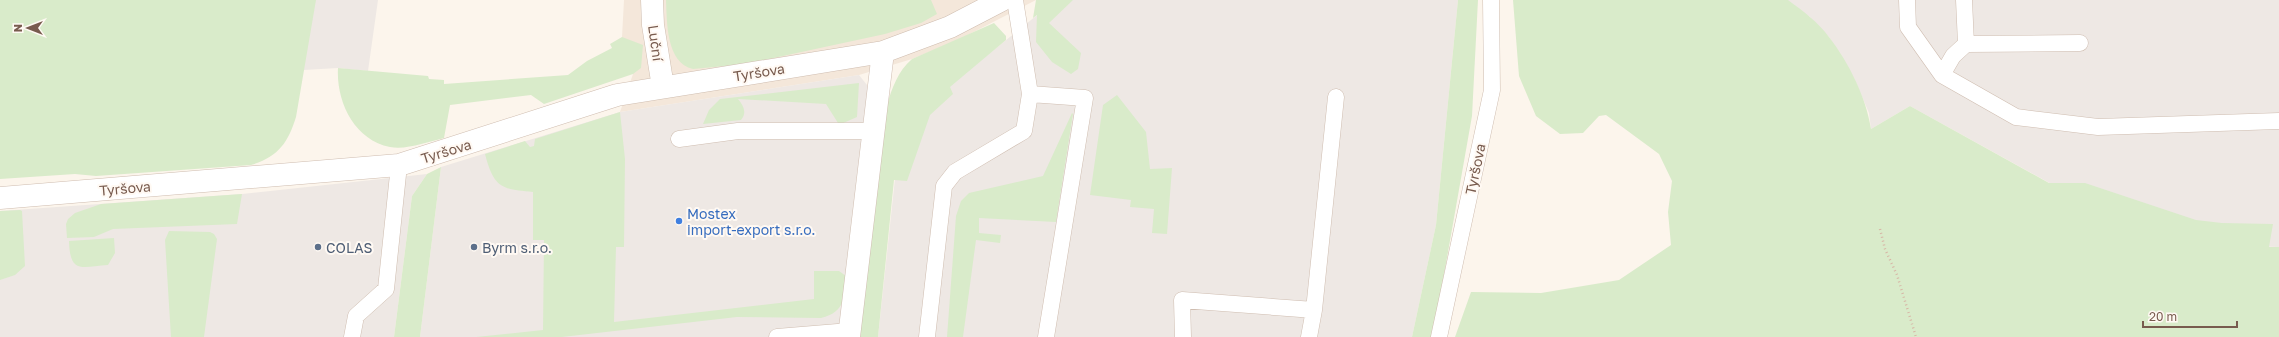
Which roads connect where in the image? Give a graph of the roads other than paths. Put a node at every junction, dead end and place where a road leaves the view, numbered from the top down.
1 (652, 0) edge
2 (1002, 0) edge
3 (1015, 0) edge
4 (1491, 0) edge
5 (1907, 0) edge
6 (1964, 0) edge
7 (2080, 43) dead end
8 (1966, 44) junction
9 (883, 52) junction
10 (1942, 75) junction
11 (663, 87) junction
12 (1030, 94) junction
13 (1336, 97) dead end
14 (2279, 121) edge
15 (874, 131) junction
16 (679, 139) dead end
17 (399, 165) junction
18 (0, 198) edge
19 (1314, 310) junction
20 (850, 334) edge
21 (352, 337) edge
22 (777, 337) edge
23 (926, 337) edge
24 (1046, 337) edge
25 (1183, 337) edge
26 (1309, 337) edge
27 (1439, 337) edge

1 - 11 street, Luční
2 - 9 street, Tyršova
3 - 12 lane
4 - 27 lane, Tyršova
5 - 10 lane
6 - 8 lane
7 - 8 lane
8 - 10 lane
9 - 11 street, Tyršova
9 - 15 street
10 - 14 lane
11 - 17 street, Tyršova
12 - 23 lane
12 - 24 lane
13 - 19 lane
15 - 16 lane
15 - 20 street
17 - 18 street, Tyršova
17 - 21 lane
19 - 25 lane
19 - 26 lane
20 - 22 lane

